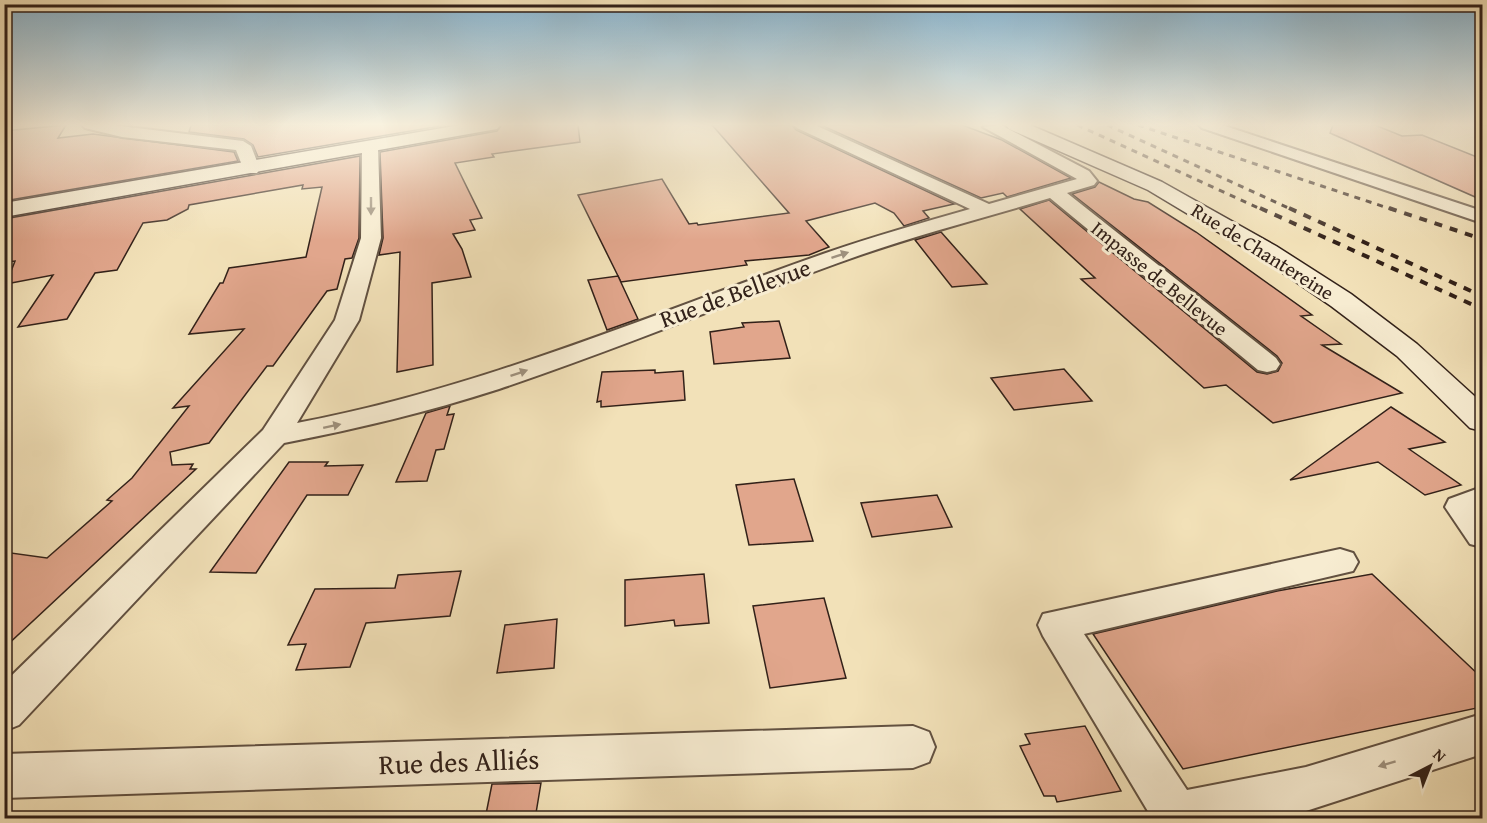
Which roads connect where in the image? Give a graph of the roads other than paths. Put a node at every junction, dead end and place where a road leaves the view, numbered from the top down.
1 (249, 163) edge
2 (283, 163) edge
3 (370, 163) edge
4 (886, 163) edge
5 (1061, 163) edge
6 (1103, 163) edge
7 (1322, 163) edge
8 (251, 169) junction
9 (1054, 192) junction
10 (4, 210) edge
11 (987, 210) junction
12 (1482, 217) edge
13 (1267, 364) dead end
14 (1482, 421) edge
15 (274, 436) junction
16 (1482, 498) edge
17 (1482, 535) edge
18 (1340, 562) dead end
19 (4, 712) edge
20 (1482, 734) edge
21 (913, 747) dead end
22 (4, 776) edge
23 (1177, 817) edge

1 - 8 street
2 - 8 main road
3 -> 15 street
4 - 11 street
5 - 9 street, Rue de Bellevue
6 - 14 main road, Rue de Chantereine
7 - 12 street
8 - 10 main road
9 - 11 street, Rue de Bellevue
9 - 13 street, Impasse de Bellevue
15 -> 11 street, Rue de Bellevue
15 - 19 street
16 - 17 street
18 - 23 street
20 -> 23 street
21 - 22 street, Rue des Alliés

